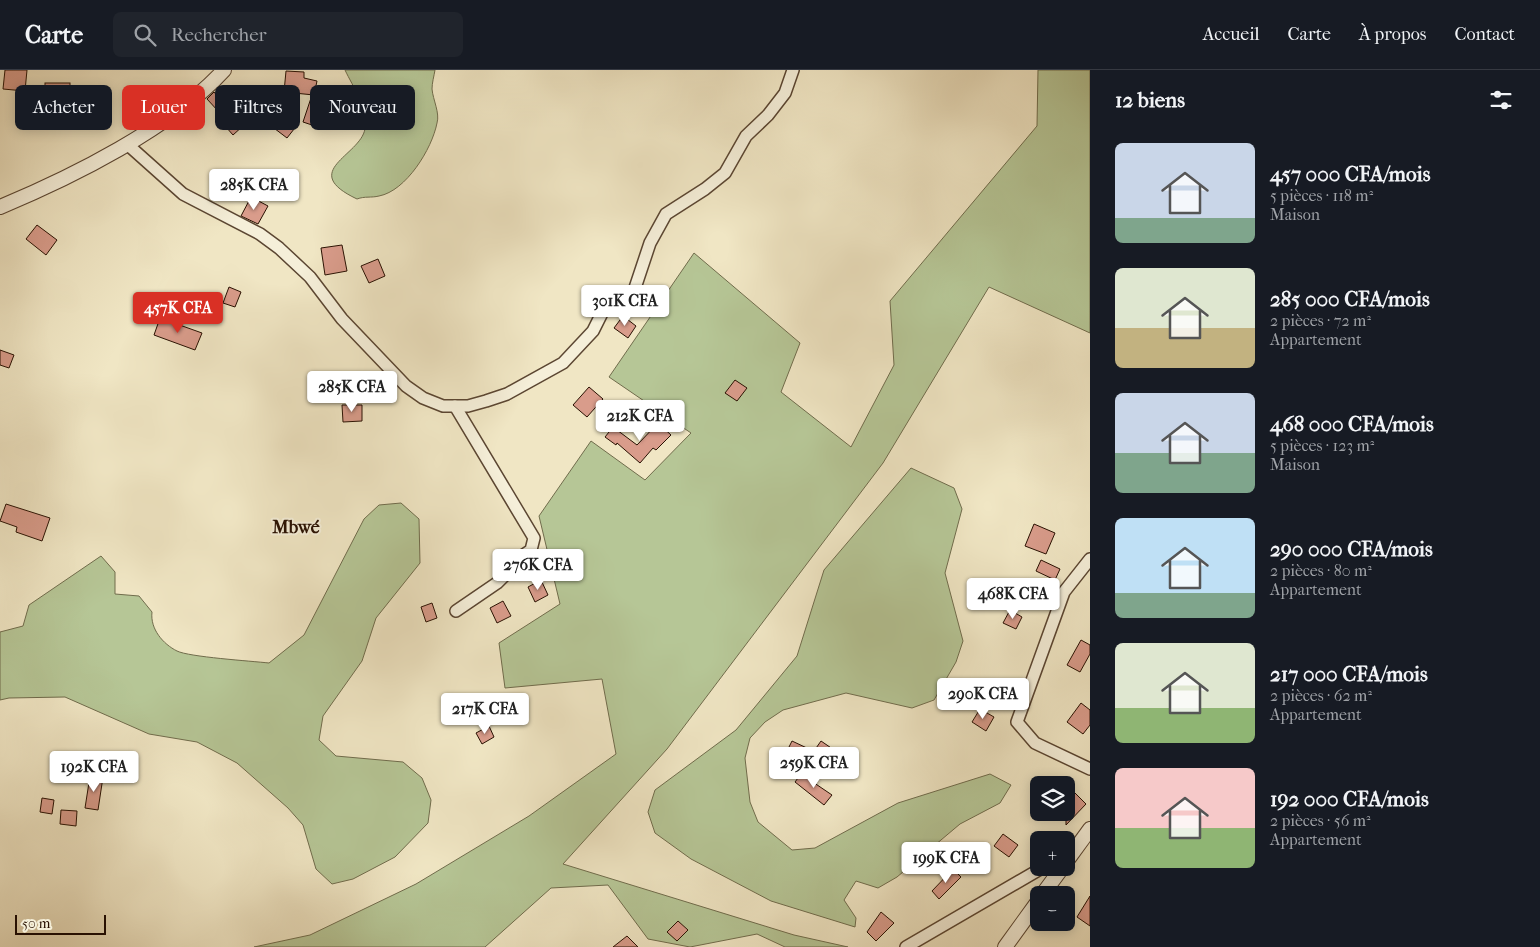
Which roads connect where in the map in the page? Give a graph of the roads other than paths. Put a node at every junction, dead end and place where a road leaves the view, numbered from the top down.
1 (224, 70) edge
2 (793, 70) edge
3 (126, 144) junction
4 (0, 207) edge
5 (456, 406) junction
6 (1090, 558) edge
7 (456, 611) dead end
8 (1090, 769) edge
9 (1090, 829) edge
10 (1075, 846) edge
11 (1030, 875) edge
12 (1030, 912) edge
13 (906, 947) edge
14 (1005, 947) edge

1 - 3 street
2 - 5 street
3 - 4 street
3 - 5 street
5 - 7 street
6 - 8 street
9 - 10 street
11 - 13 street
12 - 14 street

